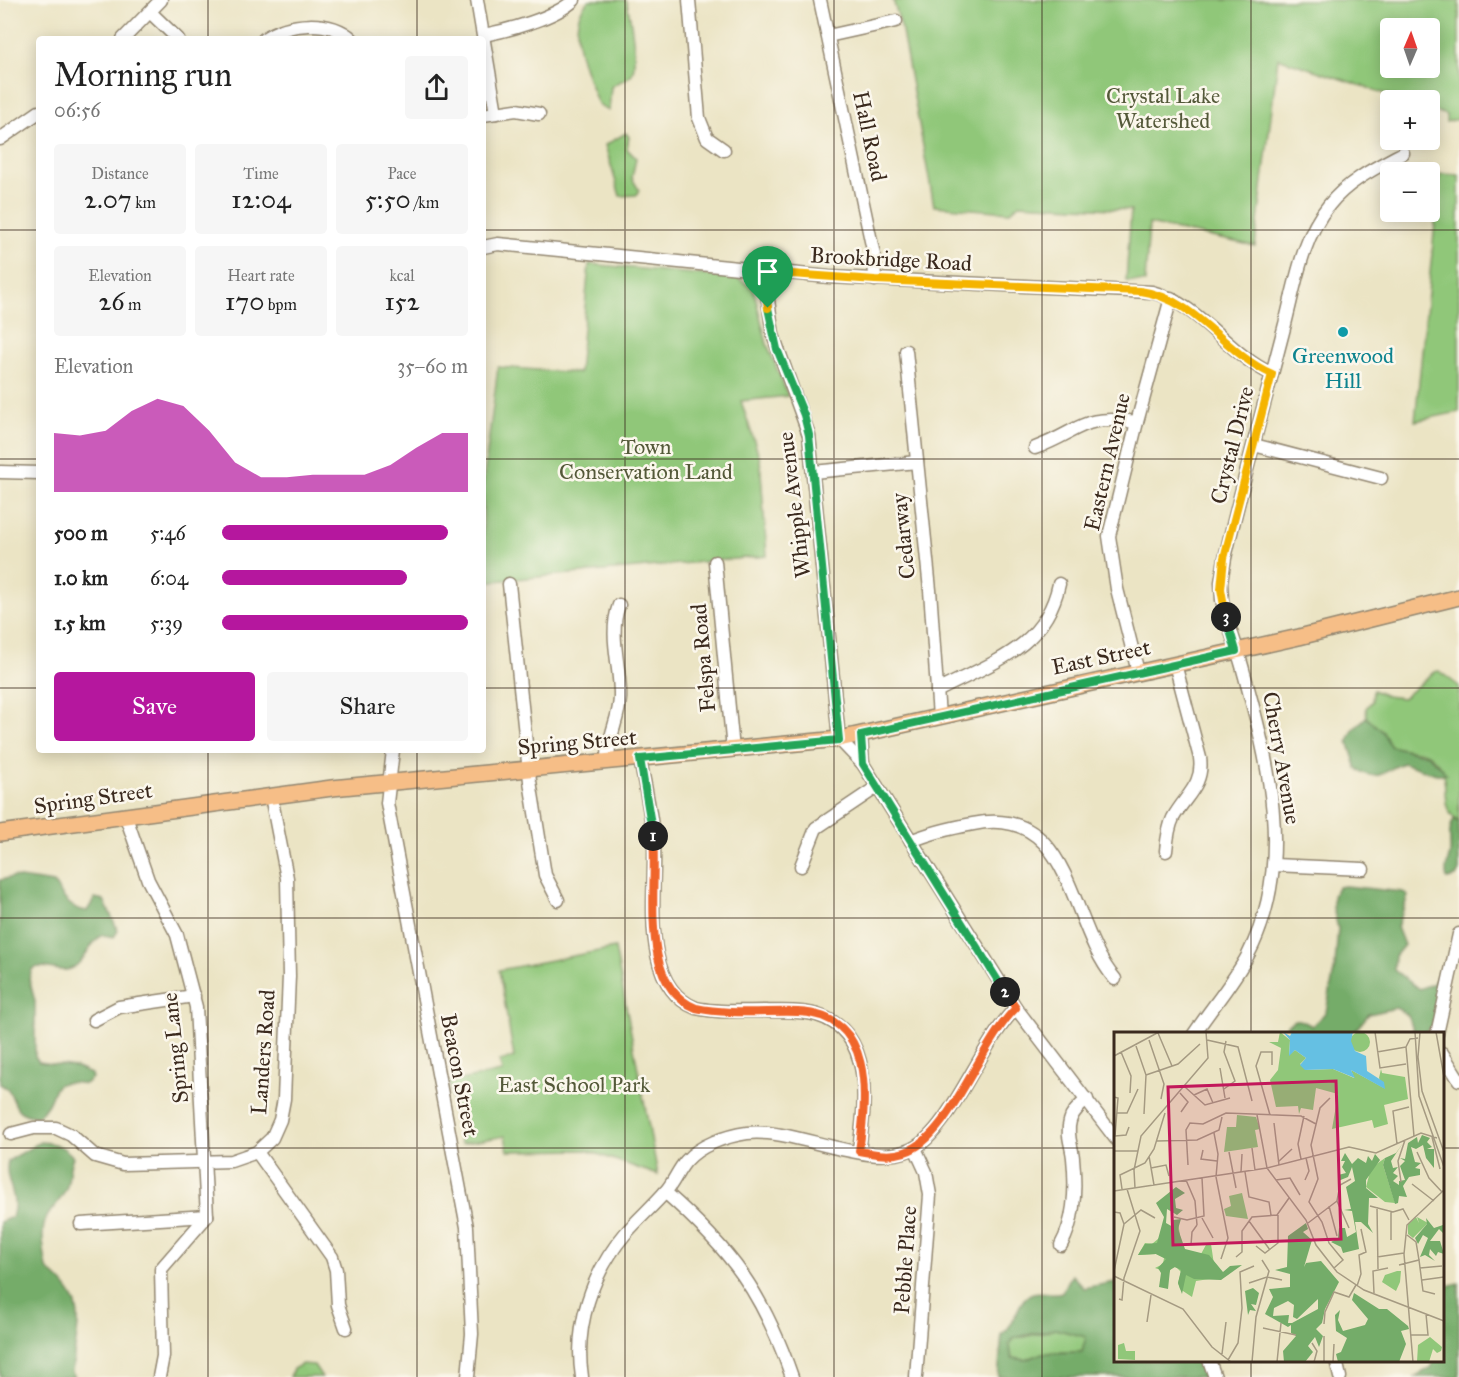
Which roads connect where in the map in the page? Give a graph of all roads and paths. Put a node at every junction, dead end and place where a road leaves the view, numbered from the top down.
1 (161, 0) edge
2 (477, 0) edge
3 (574, 0) edge
4 (689, 0) edge
5 (820, 0) edge
6 (150, 12) junction
7 (896, 21) dead end
8 (483, 35) joint
9 (126, 36) edge
10 (175, 36) edge
11 (270, 36) edge
12 (348, 36) edge
13 (828, 36) junction
14 (486, 53) edge
15 (496, 113) junction
16 (36, 114) edge
17 (539, 114) dead end
18 (486, 115) edge
19 (0, 139) edge
20 (724, 150) dead end
21 (1403, 153) dead end
22 (486, 246) edge
23 (764, 272) junction
24 (875, 280) junction
25 (1171, 298) junction
26 (906, 351) dead end
27 (1272, 374) junction
28 (1137, 422) junction
29 (1254, 445) junction
30 (1035, 448) dead end
31 (917, 462) junction
32 (0, 472) edge
33 (813, 472) junction
34 (36, 473) edge
35 (1381, 478) dead end
36 (715, 562) dead end
37 (509, 584) dead end
38 (1059, 584) dead end
39 (1459, 597) edge
40 (619, 605) dead end
41 (1236, 651) junction
42 (1175, 664) junction
43 (1138, 672) junction
44 (937, 691) junction
45 (939, 717) junction
46 (861, 735) junction
47 (839, 740) junction
48 (733, 750) junction
49 (393, 753) edge
50 (640, 759) junction
51 (608, 762) junction
52 (863, 764) junction
53 (528, 769) junction
54 (388, 783) junction
55 (877, 787) junction
56 (271, 796) junction
57 (126, 817) junction
58 (0, 833) edge
59 (911, 841) junction
60 (1166, 851) dead end
61 (1274, 865) junction
62 (801, 866) dead end
63 (1363, 869) dead end
64 (558, 900) dead end
65 (1459, 934) edge
66 (1115, 979) dead end
67 (194, 996) junction
68 (1016, 1008) junction
69 (94, 1020) dead end
70 (1196, 1032) edge
71 (1437, 1032) edge
72 (1444, 1055) edge
73 (1459, 1080) edge
74 (1086, 1099) junction
75 (11, 1134) dead end
76 (1114, 1136) edge
77 (915, 1148) junction
78 (859, 1151) junction
79 (258, 1152) junction
80 (205, 1161) junction
81 (665, 1192) junction
82 (207, 1216) junction
83 (81, 1224) dead end
84 (1060, 1245) dead end
85 (346, 1328) dead end
86 (1210, 1362) edge
87 (1336, 1362) edge
88 (159, 1377) edge
89 (468, 1377) edge
90 (582, 1377) edge
91 (792, 1377) edge
92 (916, 1377) edge
93 (1215, 1377) edge
94 (1340, 1377) edge

1 - 6 street
2 - 8 street
3 - 8 street
4 - 20 street
5 - 13 street, Hall Road
6 - 9 street
6 - 10 street
7 - 13 street
11 - 12 street
13 - 24 street, Hall Road
14 - 15 street
15 - 17 street
15 - 18 street
16 - 19 street
21 - 27 street, Crystal Drive
22 - 23 street, Brookbridge Road
23 - 24 street, Brookbridge Road
23 - 33 street, Whipple Avenue
24 - 25 street, Brookbridge Road
25 - 27 street, Brookbridge Road
25 - 28 street, Eastern Avenue
26 - 31 street, Cedarway
27 - 29 street, Crystal Drive
28 - 30 street
28 - 43 street, Eastern Avenue
29 - 35 street
29 - 41 street, Crystal Drive
31 - 33 street
31 - 44 street, Cedarway
32 - 34 street
33 - 47 street, Whipple Avenue
36 - 48 street, Felspa Road
37 - 53 street
38 - 44 street
39 - 41 main road, East Street
40 - 51 street
41 - 42 main road, East Street
41 - 61 street, Cherry Avenue
42 - 43 main road, East Street
42 - 60 street
43 - 45 main road, East Street
44 - 45 street, Cedarway
45 - 46 main road, East Street
46 - 47 main road, East Street
46 - 52 street
47 - 48 main road, Spring Street
47 - 52 street
48 - 50 main road, Spring Street
49 - 54 street, Beacon Street
50 - 51 main road, Spring Street
50 - 78 street
51 - 53 main road, Spring Street
52 - 55 street
53 - 54 main road, Spring Street
53 - 64 street
54 - 56 main road, Spring Street
54 - 89 street, Beacon Street
55 - 59 street
55 - 62 street
56 - 57 main road, Spring Street
56 - 79 street, Landers Road
57 - 58 main road, Spring Street
57 - 67 street, Spring Lane
59 - 66 street
59 - 68 street
61 - 63 street
61 - 70 street, Cherry Avenue
65 - 71 street
67 - 69 street
67 - 80 street, Spring Lane
68 - 74 street
68 - 77 street
72 - 73 street
74 - 76 street
74 - 84 street
75 - 80 street
77 - 78 street
77 - 92 street, Pebble Place
78 - 81 street
79 - 80 street
79 - 85 street
80 - 82 street, Spring Lane
81 - 90 street
81 - 91 street
82 - 83 street
82 - 88 street
86 - 93 street
87 - 94 street

